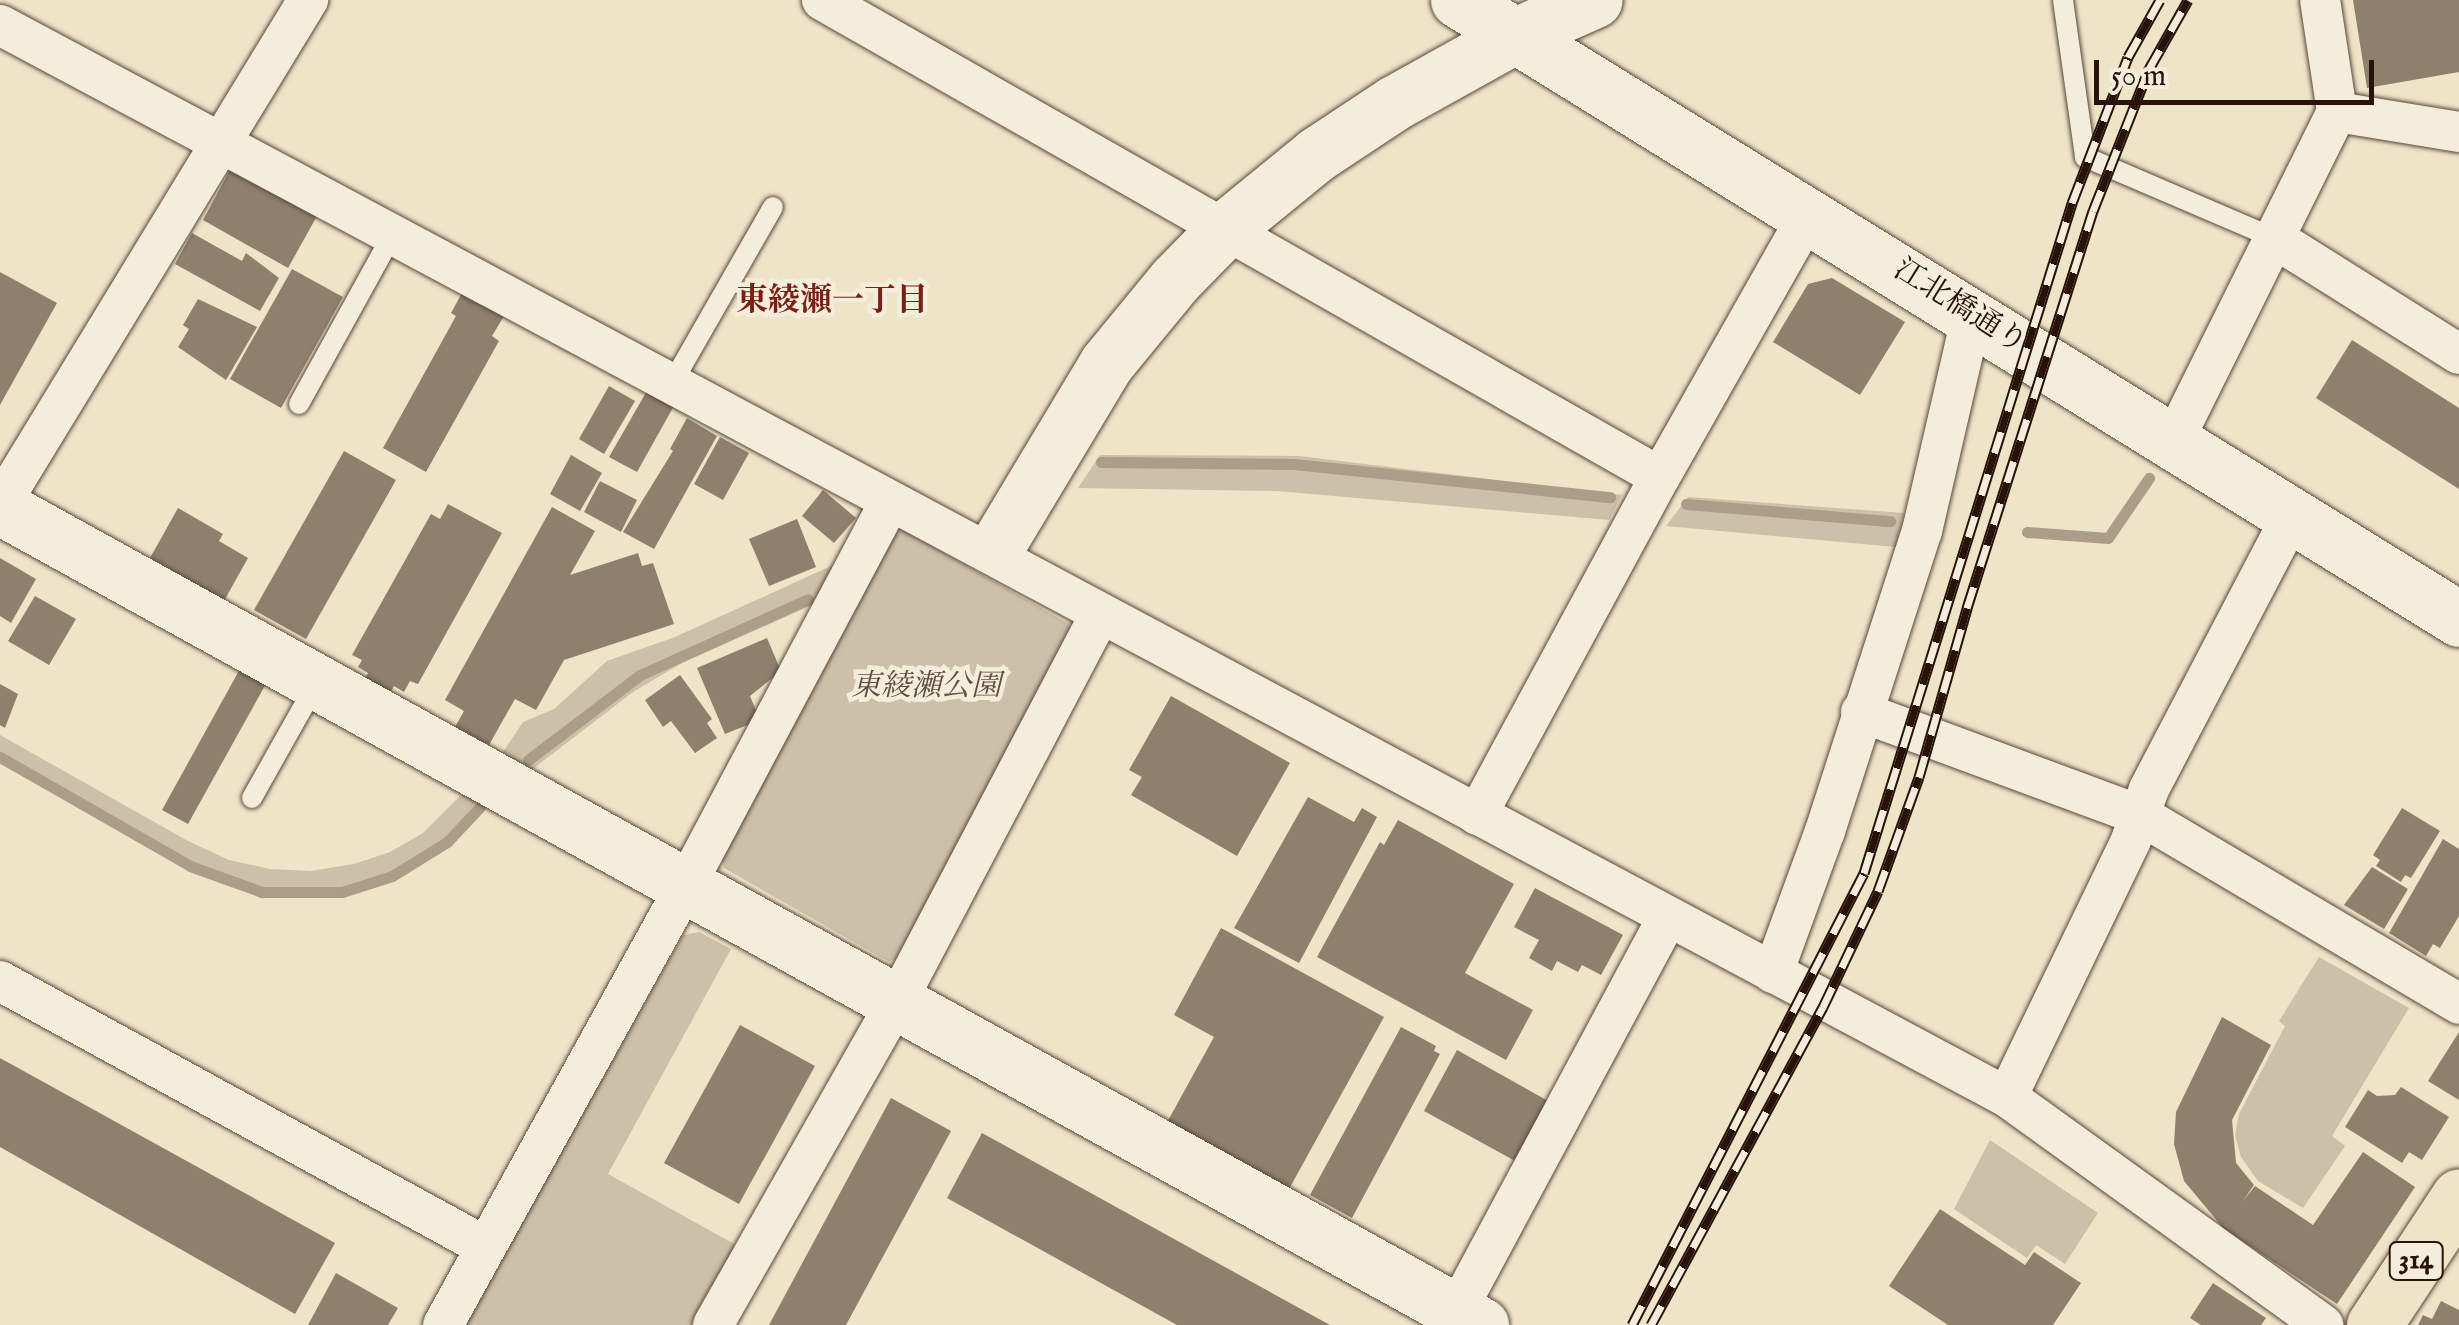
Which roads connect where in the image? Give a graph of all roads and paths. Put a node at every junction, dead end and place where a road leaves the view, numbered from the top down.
1 (308, 0) edge
2 (822, 0) edge
3 (1458, 0) edge
4 (1595, 0) edge
5 (2064, 0) edge
6 (2320, 0) edge
7 (0, 26) edge
8 (1516, 35) junction
9 (2337, 112) junction
10 (2459, 132) edge
11 (222, 143) junction
12 (773, 207) dead end
13 (1809, 214) junction
14 (1225, 229) junction
15 (393, 234) junction
16 (2274, 238) junction
17 (1972, 314) junction
18 (2459, 354) edge
19 (671, 386) junction
20 (299, 404) dead end
21 (2174, 440) junction
22 (1660, 477) junction
23 (890, 501) junction
24 (0, 506) edge
25 (2292, 515) junction
26 (995, 550) junction
27 (1100, 615) junction
28 (2459, 619) edge
29 (316, 682) junction
30 (1860, 712) junction
31 (252, 798) dead end
32 (2140, 814) junction
33 (1476, 815) junction
34 (685, 888) junction
35 (1668, 917) junction
36 (1772, 972) junction
37 (0, 981) edge
38 (896, 1002) junction
39 (2459, 1004) edge
40 (2007, 1097) junction
41 (2459, 1196) edge
42 (486, 1247) junction
43 (1462, 1321) edge
44 (443, 1325) edge
45 (714, 1325) edge
46 (2323, 1325) edge
47 (2374, 1325) edge

1 - 11 street
2 - 14 street
3 - 8 street, 江北橋通り
4 - 8 street
5 - 16 lane
6 - 9 street
7 - 11 street
8 - 13 street, 江北橋通り
8 - 14 street
9 - 10 street
9 - 16 street
11 - 15 street
11 - 24 street
12 - 19 lane
13 - 17 street, 江北橋通り
13 - 22 street
14 - 22 street
14 - 26 street
15 - 19 street
15 - 20 lane
16 - 18 street
16 - 21 street
17 - 21 street, 江北橋通り
17 - 30 street
19 - 23 street
21 - 25 street, 江北橋通り
22 - 33 street
23 - 26 street
23 - 34 street
24 - 29 street
25 - 28 street, 江北橋通り
25 - 32 street
26 - 27 street
27 - 33 street
27 - 38 street
29 - 31 lane
29 - 34 street
30 - 32 street
30 - 36 street
32 - 39 street
32 - 40 street
33 - 35 street
34 - 38 street
34 - 42 street
35 - 36 street
35 - 43 street
36 - 40 street
37 - 42 street
38 - 43 street
38 - 45 street
40 - 46 street
41 - 47 main road, 314
42 - 44 street

